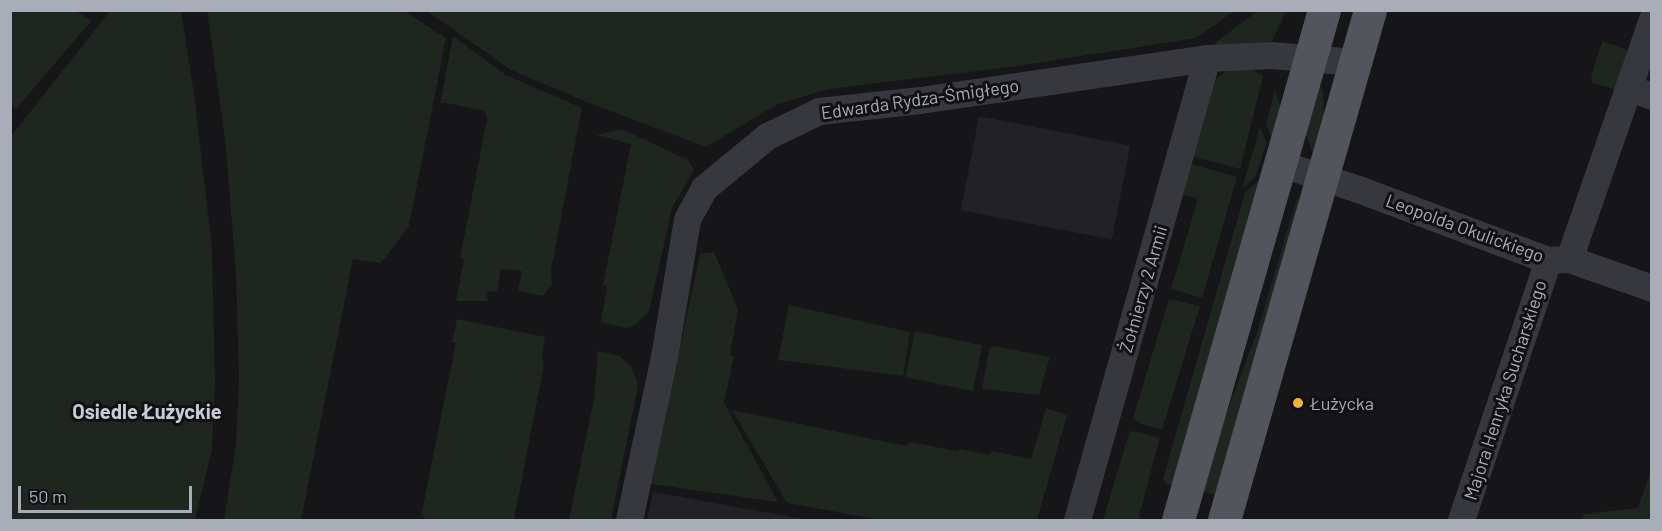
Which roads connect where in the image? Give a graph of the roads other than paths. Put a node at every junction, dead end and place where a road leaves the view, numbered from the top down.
1 (1324, 10) edge
2 (1370, 10) edge
3 (1652, 19) edge
4 (1647, 46) edge
5 (1208, 58) junction
6 (1311, 58) junction
7 (1355, 62) junction
8 (1640, 92) edge
9 (1279, 163) junction
10 (1321, 177) junction
11 (1558, 260) junction
12 (1652, 288) edge
13 (629, 520) edge
14 (1077, 520) edge
15 (1178, 520) edge
16 (1224, 520) edge
17 (1461, 520) edge

1 - 6 main road
2 - 7 main road
3 - 4 street, Majora Henryka Sucharskiego
4 - 8 street, Majora Henryka Sucharskiego
5 - 6 street, Edwarda Rydza-Śmigłego
5 - 13 street, Edwarda Rydza-Śmigłego
5 - 14 street, Żołnierzy 2 Armii
6 - 7 street, Edwarda Rydza-Śmigłego
6 - 9 main road
7 - 10 main road
8 - 11 street, Majora Henryka Sucharskiego
9 - 10 street, Leopolda Okulickiego
9 - 15 main road
10 - 11 street, Leopolda Okulickiego
10 - 16 main road
11 - 12 street, Leopolda Okulickiego
11 - 17 street, Majora Henryka Sucharskiego

